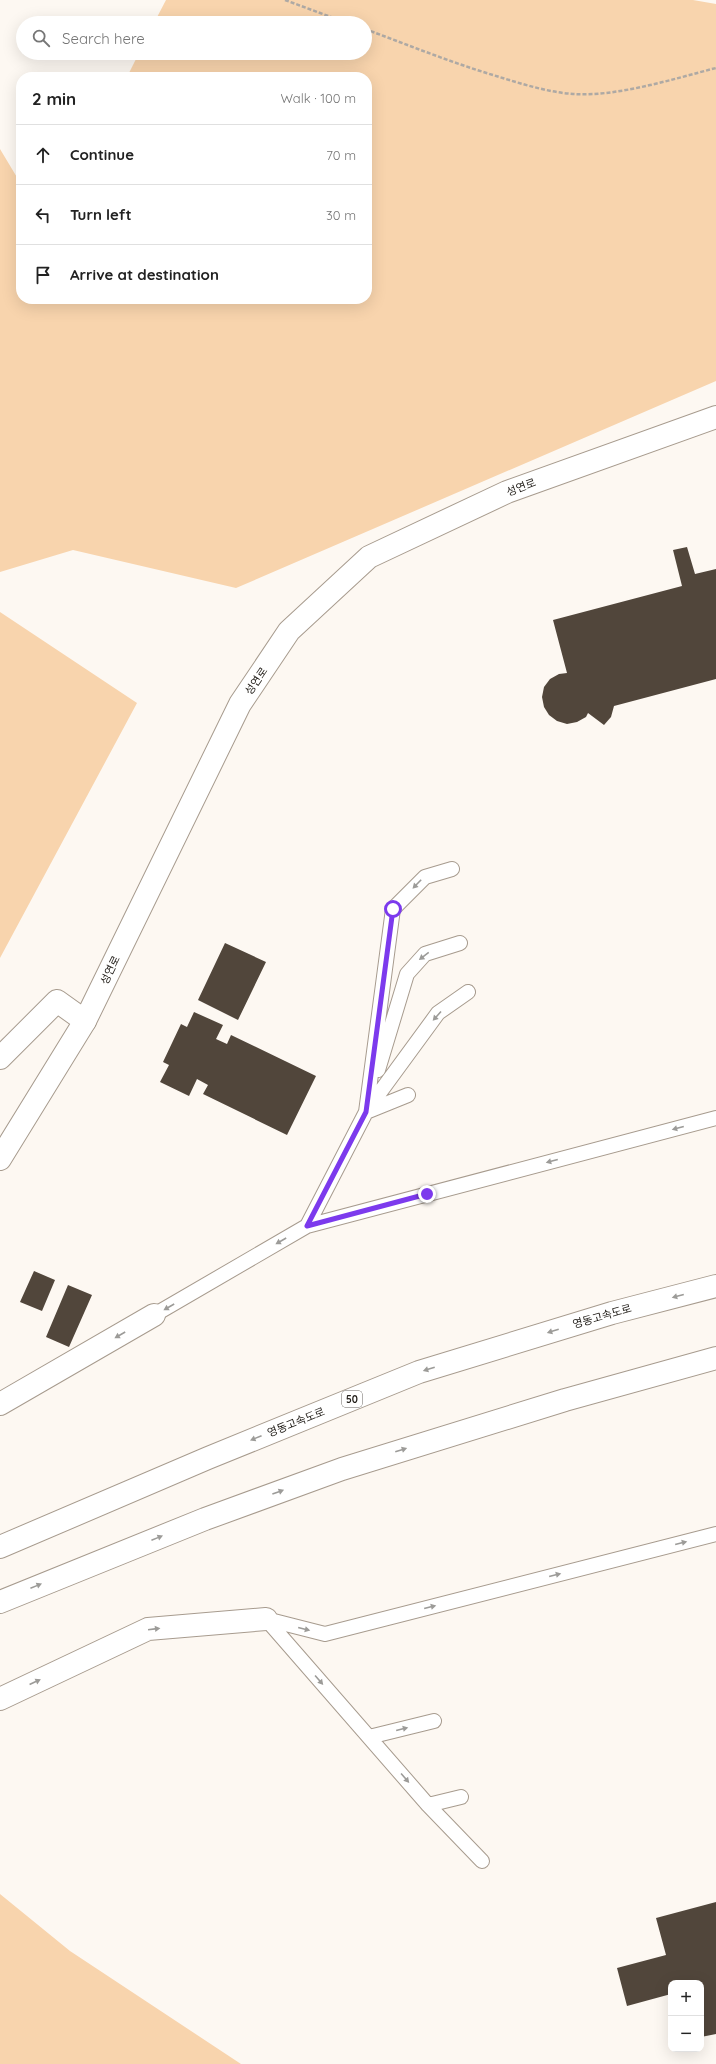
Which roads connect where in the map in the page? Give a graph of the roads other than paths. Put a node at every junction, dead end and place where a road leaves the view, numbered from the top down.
1 (716, 417) edge
2 (452, 870) dead end
3 (460, 943) dead end
4 (468, 992) dead end
5 (84, 1021) junction
6 (0, 1058) edge
7 (408, 1094) dead end
8 (366, 1112) junction
9 (716, 1118) edge
10 (0, 1159) edge
11 (307, 1226) junction
12 (716, 1286) edge
13 (154, 1315) joint
14 (716, 1358) edge
15 (0, 1404) edge
16 (716, 1534) edge
17 (0, 1546) edge
18 (0, 1602) edge
19 (266, 1619) junction
20 (0, 1699) edge
21 (434, 1721) dead end
22 (369, 1737) junction
23 (461, 1797) dead end
24 (428, 1805) junction
25 (482, 1861) dead end

1 - 5 main road, 성연로
2 -> 8 lane
3 -> 8 lane
4 -> 8 lane
5 - 6 main road
5 - 10 main road, 성연로
7 - 8 lane
8 - 11 lane
9 -> 11 lane
11 -> 13 lane
12 -> 17 main road, 영동고속도로 / 50
13 -> 15 main road
18 -> 14 main road
19 -> 16 lane
20 -> 19 main road
19 -> 22 lane
22 -> 21 lane
22 -> 24 lane
23 - 24 lane
24 - 25 lane

